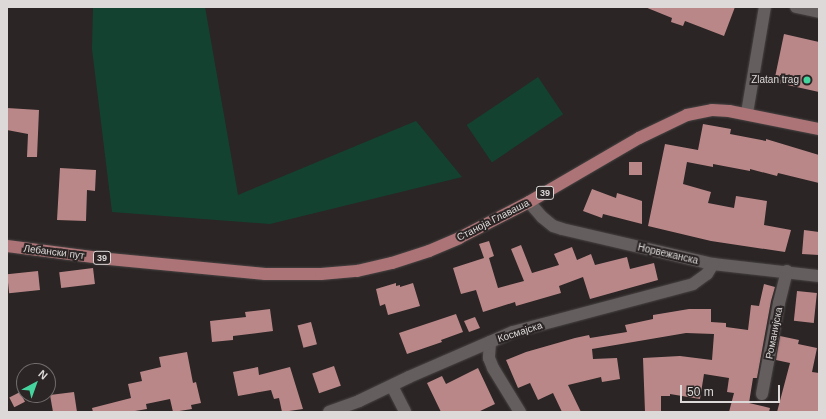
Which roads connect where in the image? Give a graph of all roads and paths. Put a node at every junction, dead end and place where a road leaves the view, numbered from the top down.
1 (765, 7) edge
2 (796, 7) edge
3 (819, 12) edge
4 (747, 113) junction
5 (819, 130) edge
6 (529, 202) junction
7 (7, 246) edge
8 (713, 264) junction
9 (196, 268) joint
10 (787, 271) junction
11 (819, 276) edge
12 (490, 342) junction
13 (392, 386) junction
14 (762, 394) dead end
15 (329, 412) edge
16 (405, 412) edge
17 (520, 412) edge

1 - 4 street
2 - 3 street
4 - 5 main road, Станоја Главаша / 39
4 - 6 main road, Станоја Главаша / 39
6 - 8 street, Норвежанска
6 - 9 main road, Станоја Главаша / 39
7 - 9 main road, Лебански пут / 39
8 - 10 street, Норвежанска
8 - 12 street, Космајска
10 - 11 street, Норвежанска
10 - 14 street, Романијска
12 - 13 street, Космајска
12 - 17 street
13 - 15 street, Космајска
13 - 16 street

